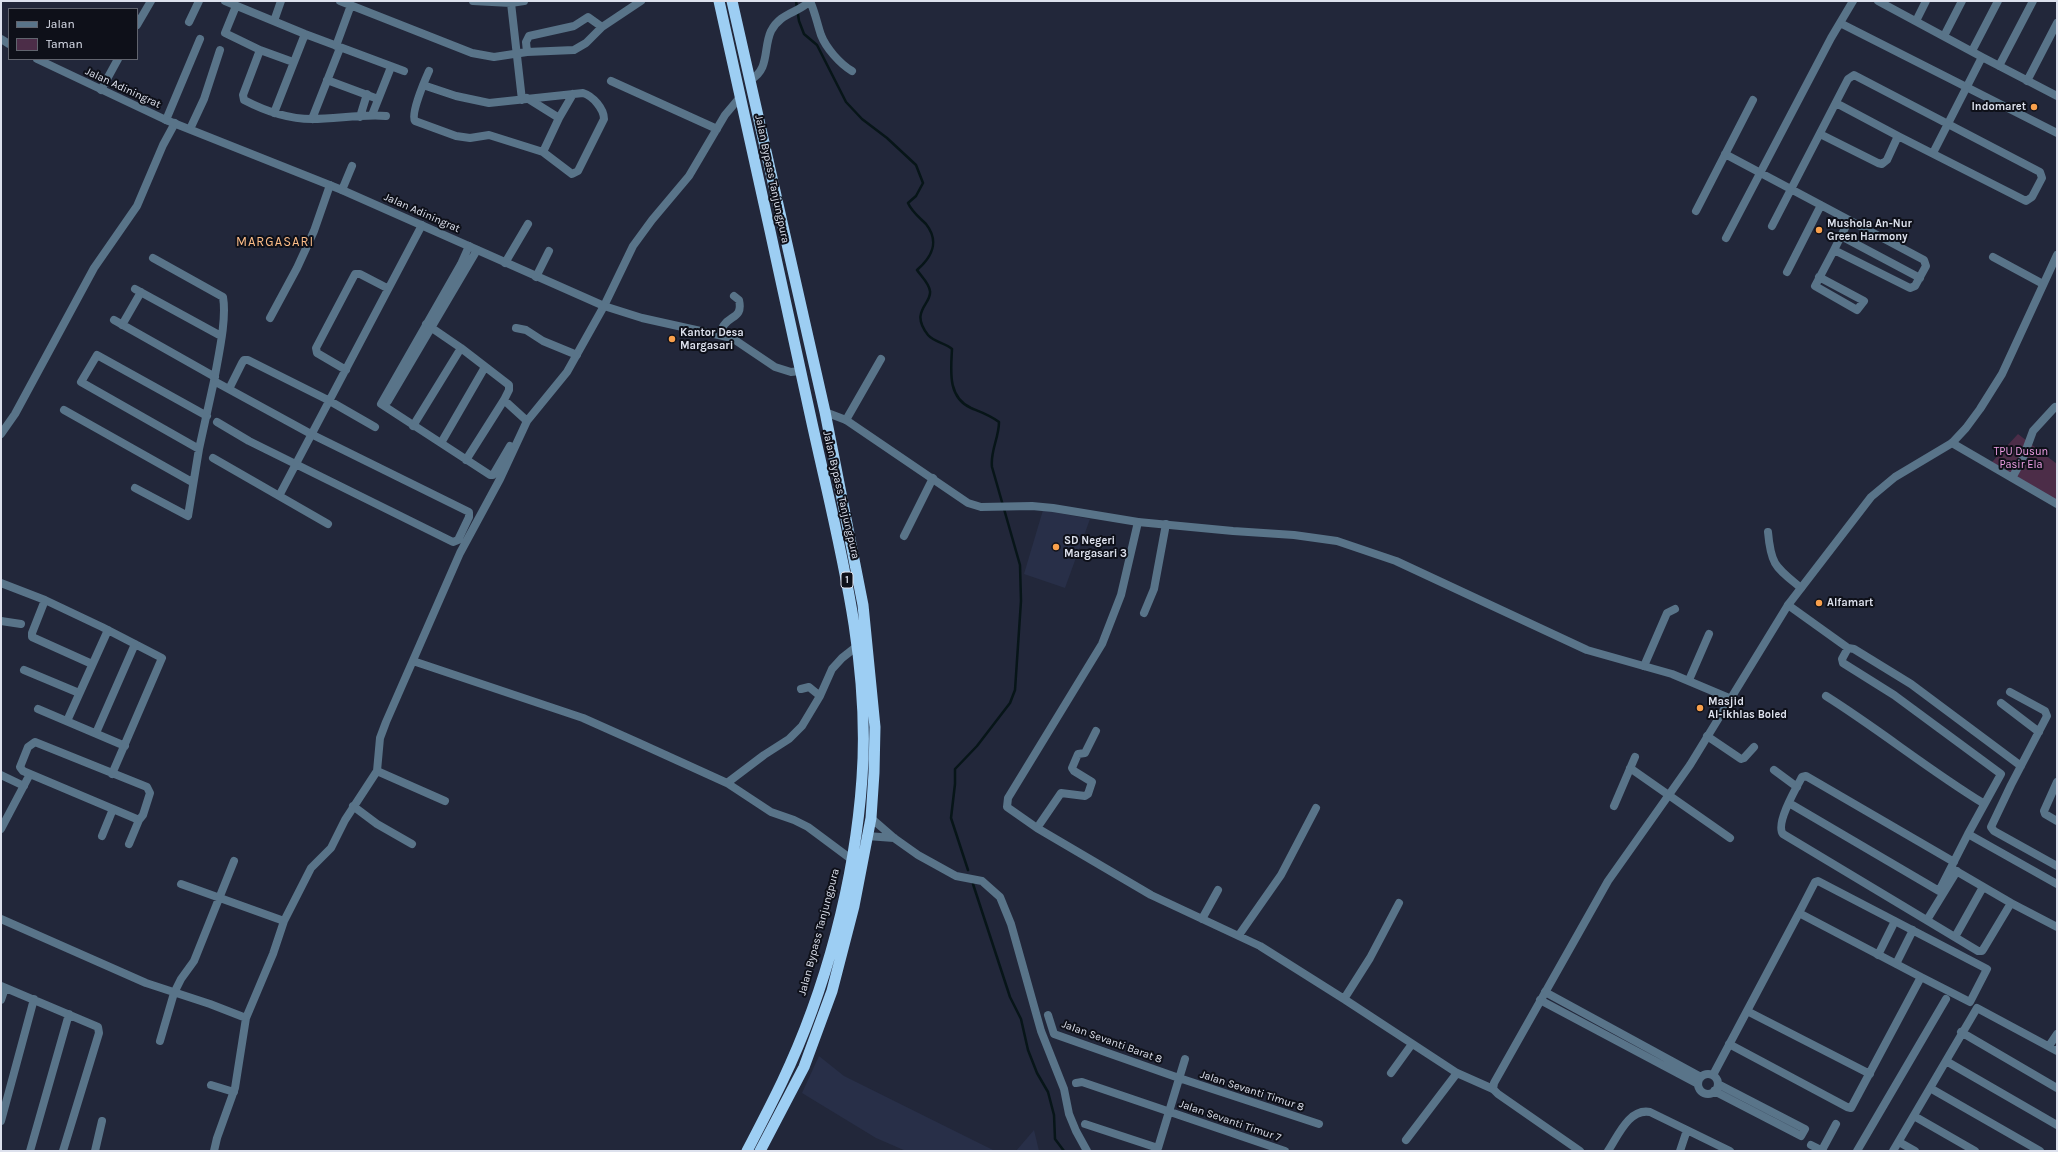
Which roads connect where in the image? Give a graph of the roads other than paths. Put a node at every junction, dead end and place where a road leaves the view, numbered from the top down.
1 (151, 1) edge
2 (199, 1) edge
3 (225, 1) edge
4 (281, 1) edge
5 (340, 1) edge
6 (473, 1) edge
7 (524, 1) edge
8 (642, 1) edge
9 (719, 1) edge
10 (732, 1) edge
11 (1853, 1) edge
12 (1878, 1) edge
13 (1926, 1) edge
14 (1962, 1) edge
15 (1998, 1) edge
16 (2033, 1) edge
17 (808, 2) edge
18 (511, 4) junction
19 (1891, 4) edge
20 (351, 5) junction
21 (236, 6) junction
22 (274, 21) junction
23 (1916, 21) junction
24 (189, 22) dead end
25 (138, 23) edge
26 (1840, 23) junction
27 (2057, 23) edge
28 (602, 27) junction
29 (305, 34) junction
30 (1944, 36) junction
31 (200, 39) dead end
32 (338, 46) junction
33 (220, 50) dead end
34 (260, 50) junction
35 (1972, 51) junction
36 (527, 52) junction
37 (517, 53) junction
38 (1982, 57) junction
39 (39, 60) edge
40 (117, 60) edge
41 (293, 62) junction
42 (1999, 66) junction
43 (391, 67) junction
44 (404, 71) dead end
45 (429, 71) dead end
46 (852, 71) dead end
47 (327, 80) junction
48 (750, 80) junction
49 (611, 81) dead end
50 (2026, 81) junction
51 (424, 85) junction
52 (1965, 87) junction
53 (101, 90) junction
54 (367, 94) junction
55 (573, 94) junction
56 (2057, 94) edge
57 (741, 96) junction
58 (378, 99) junction
59 (524, 99) junction
60 (1753, 100) dead end
61 (1836, 103) junction
62 (274, 113) junction
63 (372, 115) junction
64 (386, 116) dead end
65 (360, 117) junction
66 (559, 118) junction
67 (312, 119) junction
68 (166, 120) junction
69 (175, 122) junction
70 (1948, 123) junction
71 (717, 129) junction
72 (190, 130) junction
73 (2057, 133) edge
74 (1820, 134) junction
75 (1898, 136) junction
76 (543, 152) junction
77 (1933, 153) junction
78 (1725, 154) junction
79 (352, 166) dead end
80 (1760, 173) junction
81 (330, 185) junction
82 (1792, 189) junction
83 (342, 190) junction
84 (1821, 205) junction
85 (1696, 211) dead end
86 (1849, 220) junction
87 (528, 224) dead end
88 (422, 225) junction
89 (1772, 226) dead end
90 (1841, 236) junction
91 (1726, 238) dead end
92 (473, 248) junction
93 (549, 250) dead end
94 (1834, 250) junction
95 (153, 258) dead end
96 (1993, 258) dead end
97 (2056, 258) edge
98 (505, 263) junction
99 (1788, 272) dead end
100 (536, 277) junction
101 (1819, 277) junction
102 (1920, 278) junction
103 (2043, 284) junction
104 (388, 288) junction
105 (734, 296) dead end
106 (604, 306) junction
107 (270, 318) dead end
108 (114, 320) dead end
109 (122, 325) junction
110 (429, 327) junction
111 (516, 328) dead end
112 (719, 334) junction
113 (221, 336) junction
114 (461, 348) junction
115 (577, 354) junction
116 (881, 359) dead end
117 (485, 367) junction
118 (346, 370) junction
119 (800, 371) junction
120 (214, 379) junction
121 (229, 389) junction
122 (328, 400) junction
123 (504, 400) junction
124 (2055, 407) dead end
125 (64, 410) dead end
126 (825, 412) junction
127 (207, 416) junction
128 (526, 420) junction
129 (846, 420) junction
130 (217, 422) dead end
131 (413, 426) junction
132 (375, 427) dead end
133 (1, 434) edge
134 (311, 434) junction
135 (441, 443) junction
136 (1952, 443) junction
137 (199, 449) junction
138 (213, 458) dead end
139 (466, 460) junction
140 (295, 464) junction
141 (933, 478) junction
142 (2012, 478) junction
143 (192, 482) junction
144 (135, 488) dead end
145 (279, 496) junction
146 (2057, 504) edge
147 (1138, 522) junction
148 (328, 524) dead end
149 (1166, 524) junction
150 (1768, 532) dead end
151 (904, 536) dead end
152 (1, 583) edge
153 (1801, 588) junction
154 (45, 600) junction
155 (1788, 605) junction
156 (1674, 609) dead end
157 (1144, 613) dead end
158 (1, 621) edge
159 (21, 624) dead end
160 (108, 630) junction
161 (1709, 634) dead end
162 (135, 644) junction
163 (856, 647) junction
164 (1848, 648) junction
165 (413, 661) junction
166 (92, 664) junction
167 (1644, 666) junction
168 (24, 670) dead end
169 (1689, 680) junction
170 (801, 689) dead end
171 (2010, 692) dead end
172 (79, 693) junction
173 (820, 696) junction
174 (1826, 696) dead end
175 (1729, 698) junction
176 (2001, 703) dead end
177 (38, 709) dead end
178 (67, 721) junction
179 (1096, 731) dead end
180 (2039, 732) junction
181 (96, 733) junction
182 (1707, 736) junction
183 (125, 746) junction
184 (1754, 747) dead end
185 (1635, 757) dead end
186 (2021, 766) junction
187 (1630, 768) junction
188 (377, 770) junction
189 (1774, 770) dead end
190 (30, 774) junction
191 (112, 774) junction
192 (2001, 774) junction
193 (1, 775) edge
194 (2012, 781) junction
195 (2057, 783) edge
196 (727, 784) junction
197 (24, 786) junction
198 (1797, 787) junction
199 (1669, 794) junction
200 (445, 801) dead end
201 (1789, 803) junction
202 (1984, 803) junction
203 (353, 806) junction
204 (1614, 806) dead end
205 (1316, 808) dead end
206 (113, 809) junction
207 (1, 810) edge
208 (9, 814) junction
209 (871, 818) junction
210 (139, 820) junction
211 (2057, 821) edge
212 (1037, 828) junction
213 (1, 830) edge
214 (1968, 834) junction
215 (102, 836) dead end
216 (868, 836) junction
217 (894, 838) junction
218 (1730, 838) dead end
219 (129, 844) dead end
220 (412, 844) dead end
221 (851, 859) junction
222 (234, 861) dead end
223 (2057, 866) edge
224 (1954, 867) junction
225 (181, 884) dead end
226 (2057, 884) edge
227 (1983, 887) junction
228 (1218, 890) dead end
229 (1941, 892) junction
230 (220, 897) junction
231 (1399, 903) dead end
232 (2011, 903) junction
233 (1799, 913) junction
234 (1202, 919) junction
235 (1, 920) edge
236 (1927, 920) junction
237 (284, 921) junction
238 (1895, 921) junction
239 (2057, 927) edge
240 (1913, 930) junction
241 (1239, 935) junction
242 (1955, 937) junction
243 (1878, 955) junction
244 (1896, 964) junction
245 (1921, 977) junction
246 (3, 987) edge
247 (1545, 992) junction
248 (174, 993) junction
249 (34, 999) junction
250 (1344, 999) junction
251 (1946, 999) dead end
252 (1, 1000) edge
253 (1540, 1000) junction
254 (1747, 1010) junction
255 (69, 1014) junction
256 (1048, 1015) dead end
257 (246, 1018) junction
258 (1961, 1032) junction
259 (2057, 1034) edge
260 (160, 1041) dead end
261 (1412, 1044) junction
262 (1729, 1044) junction
263 (2048, 1046) junction
264 (2057, 1051) edge
265 (1185, 1059) dead end
266 (1946, 1060) junction
267 (1391, 1072) dead end
268 (1457, 1073) junction
269 (1870, 1074) junction
270 (1713, 1075) junction
271 (1179, 1078) junction
272 (1700, 1080) junction
273 (1076, 1083) dead end
274 (211, 1085) dead end
275 (1716, 1087) junction
276 (1930, 1088) junction
277 (2057, 1088) edge
278 (1493, 1089) junction
279 (234, 1092) junction
280 (1169, 1112) junction
281 (1914, 1116) junction
282 (1, 1121) edge
283 (102, 1121) dead end
284 (1085, 1124) dead end
285 (1320, 1124) dead end
286 (1836, 1124) dead end
287 (2057, 1125) edge
288 (1688, 1130) junction
289 (1406, 1140) dead end
290 (1899, 1142) junction
291 (1811, 1145) dead end
292 (1161, 1150) edge
293 (30, 1151) edge
294 (63, 1151) edge
295 (95, 1151) edge
296 (214, 1151) edge
297 (747, 1151) edge
298 (760, 1151) edge
299 (1087, 1151) edge
300 (1285, 1151) edge
301 (1580, 1151) edge
302 (1608, 1151) edge
303 (1680, 1151) edge
304 (1730, 1151) edge
305 (1823, 1151) edge
306 (1857, 1151) edge
307 (1893, 1151) edge
308 (1915, 1151) edge
309 (1975, 1151) edge
310 (2040, 1151) edge

1 - 25 street
2 - 24 street
3 - 21 street
4 - 22 street
5 - 20 street
6 - 18 street
7 - 18 street
8 - 28 street
9 - 57 highway, Jalan Bypass Tanjungpura / 1
10 - 48 highway, Jalan Bypass Tanjungpura / 1
11 - 26 street
12 - 19 street
13 - 23 street
14 - 30 street
15 - 35 street
16 - 42 street
17 - 46 street
17 - 48 street
18 - 37 street
19 - 23 street
20 - 32 street
20 - 37 street
21 - 22 street
21 - 34 street
22 - 29 street
23 - 30 street
26 - 52 street
26 - 80 street
27 - 50 street
28 - 36 street
28 - 36 street
29 - 32 street
29 - 41 street
30 - 35 street
31 - 68 street
32 - 43 street
32 - 47 street
33 - 72 street
34 - 41 street
34 - 62 street
35 - 38 street
36 - 37 street
37 - 59 street
38 - 42 street
38 - 52 street
39 - 53 street, Jalan Adiningrat
40 - 53 street
41 - 62 street
42 - 50 street
43 - 44 street
43 - 58 street
45 - 51 street
47 - 54 street
47 - 67 street
48 - 126 highway, Jalan Bypass Tanjungpura / 1
49 - 71 street
50 - 56 street
51 - 59 street
51 - 76 street
52 - 70 street
52 - 73 street
53 - 68 street, Jalan Adiningrat
54 - 58 street
54 - 65 street
55 - 59 street
55 - 66 street
55 - 76 street
57 - 71 street
57 - 119 highway, Jalan Bypass Tanjungpura / 1
58 - 63 street
59 - 66 street
60 - 78 street
61 - 70 street
61 - 74 street
61 - 75 street
62 - 67 street
63 - 64 street
63 - 65 street
65 - 67 street
66 - 76 street
68 - 69 street, Jalan Adiningrat
69 - 72 street, Jalan Adiningrat
69 - 133 street
70 - 77 street
70 - 77 street
71 - 106 street
72 - 81 street, Jalan Adiningrat
74 - 75 street
74 - 82 street
75 - 77 street
78 - 80 street
78 - 85 street
79 - 83 street
80 - 82 street
80 - 91 street
81 - 83 street, Jalan Adiningrat
81 - 107 street
82 - 84 street
82 - 89 street
83 - 88 street, Jalan Adiningrat
84 - 86 street
84 - 99 street
86 - 90 street
86 - 102 street
87 - 98 street
88 - 92 street, Jalan Adiningrat
88 - 104 street
90 - 94 street
90 - 102 street
92 - 98 street, Jalan Adiningrat
92 - 110 street
93 - 100 street
94 - 101 street
94 - 102 street
95 - 113 street
96 - 103 street
97 - 103 street
98 - 100 street, Jalan Adiningrat
100 - 106 street, Jalan Adiningrat
101 - 101 street
103 - 136 street
104 - 118 street
104 - 118 street
105 - 112 street
106 - 112 street, Jalan Adiningrat
106 - 115 street
108 - 109 street
109 - 113 street
109 - 120 street
110 - 114 street
110 - 131 street
111 - 115 street
112 - 119 street, Jalan Adiningrat
113 - 120 street
114 - 117 street
114 - 131 street
115 - 128 street
116 - 129 street
117 - 123 street
117 - 135 street
118 - 122 street
119 - 163 highway, Jalan Bypass Tanjungpura / 1
120 - 121 street
120 - 127 street
121 - 122 street
121 - 134 street
122 - 132 street
122 - 134 street
123 - 128 street
123 - 139 street
124 - 142 street
125 - 143 street
126 - 129 street
126 - 209 highway, Jalan Bypass Tanjungpura / 1
127 - 137 street
127 - 137 street
128 - 139 street
128 - 165 street
129 - 141 street
130 - 140 street
131 - 135 street
134 - 140 street
134 - 140 street
135 - 139 street
136 - 142 street
136 - 153 street
137 - 143 street
138 - 145 street
140 - 145 street
141 - 147 street
141 - 151 street
142 - 146 street
143 - 144 street
145 - 148 street
147 - 149 street
147 - 212 street
149 - 157 street
149 - 167 street
150 - 153 street
152 - 154 street
153 - 155 street
154 - 160 street
154 - 166 street
155 - 164 street
155 - 175 street
156 - 167 street
158 - 159 street
160 - 162 street
160 - 166 street
161 - 169 street
162 - 181 street
162 - 183 street
163 - 173 street
163 - 221 highway, Jalan Bypass Tanjungpura / 1
164 - 186 street
164 - 192 street
165 - 188 street
165 - 196 street
166 - 172 street
167 - 169 street
168 - 172 street
169 - 175 street
170 - 173 street
171 - 180 street
172 - 178 street
173 - 196 street
174 - 202 street
175 - 182 street
176 - 180 street
177 - 178 street
178 - 181 street
179 - 212 street
180 - 186 street
181 - 183 street
182 - 184 street
182 - 199 street
183 - 191 street
185 - 187 street
186 - 194 street
187 - 199 street
187 - 204 street
188 - 200 street
188 - 203 street
189 - 198 street
190 - 191 street
190 - 197 street
190 - 206 street
191 - 210 street
192 - 194 street
192 - 202 street
193 - 197 street
194 - 223 street
195 - 211 street
196 - 221 street
197 - 208 street
198 - 201 street
198 - 224 street
199 - 218 street
199 - 247 street
201 - 229 street
201 - 236 street
202 - 214 street
203 - 220 street
203 - 237 street
205 - 241 street
206 - 210 street
206 - 215 street
207 - 208 street
208 - 213 street
209 - 216 highway, Jalan Bypass Tanjungpura / 1
209 - 217 street
210 - 219 street
212 - 234 street
214 - 224 street
214 - 226 street
216 - 217 street
216 - 298 highway, Jalan Bypass Tanjungpura / 1
217 - 299 street
221 - 297 highway, Jalan Bypass Tanjungpura / 1
222 - 230 street
224 - 227 street
224 - 229 street
225 - 230 street
227 - 232 street
227 - 242 street
228 - 234 street
229 - 236 street
230 - 237 street
230 - 248 street
231 - 250 street
232 - 239 street
232 - 242 street
233 - 238 street
233 - 243 street
233 - 254 street
234 - 241 street
235 - 248 street
236 - 242 street
237 - 257 street
238 - 240 street
238 - 243 street
240 - 244 street
240 - 245 street
241 - 250 street
243 - 244 street
244 - 245 street
245 - 269 street
246 - 249 street
246 - 252 street
247 - 253 street
247 - 272 street
248 - 257 street
248 - 260 street
249 - 255 street
249 - 282 street
250 - 261 street
251 - 306 street
253 - 272 street
253 - 278 street
254 - 262 street
254 - 269 street
255 - 293 street
255 - 294 street
256 - 271 street, Jalan Sevanti Barat 8
257 - 279 street
258 - 263 street
258 - 266 street
258 - 277 street
259 - 263 street
261 - 267 street
261 - 268 street
262 - 269 street
262 - 270 street
263 - 264 street
265 - 271 street
266 - 276 street
266 - 287 street
268 - 278 street
268 - 289 street
270 - 272 street
270 - 275 street
271 - 280 street
271 - 285 street, Jalan Sevanti Timur 8
272 - 275 street
273 - 280 street, Jalan Sevanti Timur 7
274 - 279 street
275 - 275 street
276 - 281 street
276 - 310 street
278 - 301 street
279 - 296 street
280 - 292 street
280 - 300 street, Jalan Sevanti Timur 7
281 - 290 street
281 - 309 street
283 - 295 street
284 - 292 street
286 - 305 street
288 - 302 street
288 - 303 street
288 - 304 street
290 - 307 street
290 - 308 street
291 - 305 street

